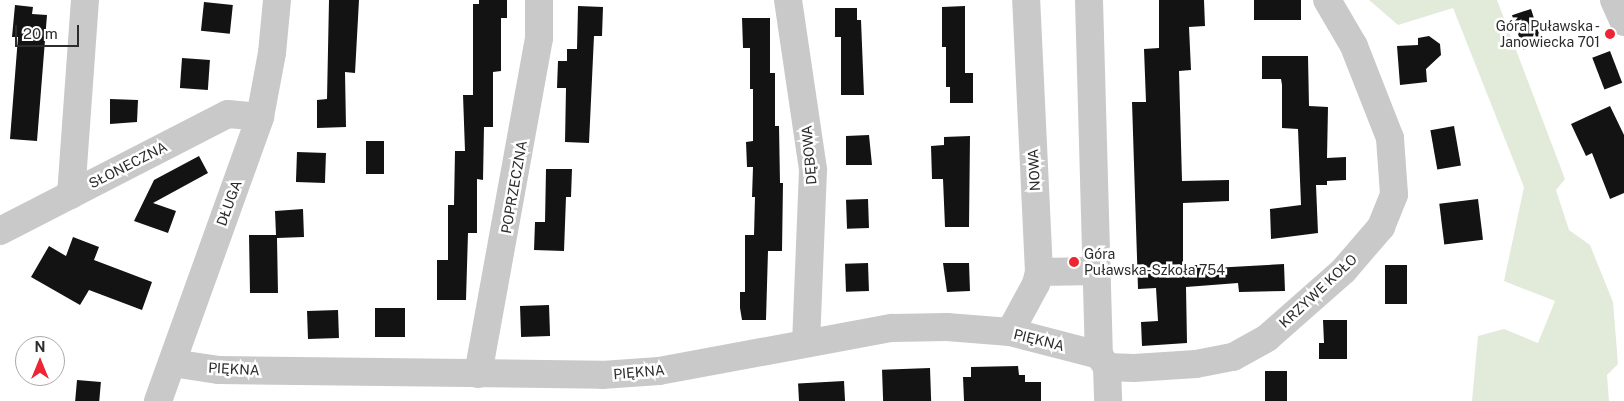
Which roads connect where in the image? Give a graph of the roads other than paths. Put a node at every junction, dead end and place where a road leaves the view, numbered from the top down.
1 (85, 0) edge
2 (277, 0) edge
3 (539, 0) edge
4 (788, 0) edge
5 (1026, 0) edge
6 (1089, 0) edge
7 (1327, 0) edge
8 (1614, 0) edge
9 (1624, 22) edge
10 (260, 117) junction
11 (71, 195) junction
12 (0, 231) edge
13 (1098, 271) junction
14 (1039, 272) junction
15 (1010, 332) junction
16 (806, 342) junction
17 (1103, 361) junction
18 (172, 363) junction
19 (478, 374) junction
20 (158, 401) edge
21 (1108, 401) edge

1 - 11 street
2 - 10 street, DŁUGA
3 - 19 street, POPRZECZNA
4 - 16 street, DĘBOWA
5 - 14 street, NOWA
6 - 13 street
7 - 17 street, KRZYWE KOŁO
8 - 9 street
10 - 11 street, SŁONECZNA
10 - 18 street, DŁUGA
11 - 12 street, SŁONECZNA
13 - 14 street
13 - 17 street
14 - 15 street, NOWA
15 - 16 street, PIĘKNA
15 - 17 street, PIĘKNA
16 - 19 street, PIĘKNA
17 - 21 street
18 - 19 street, PIĘKNA
18 - 20 street, DŁUGA

